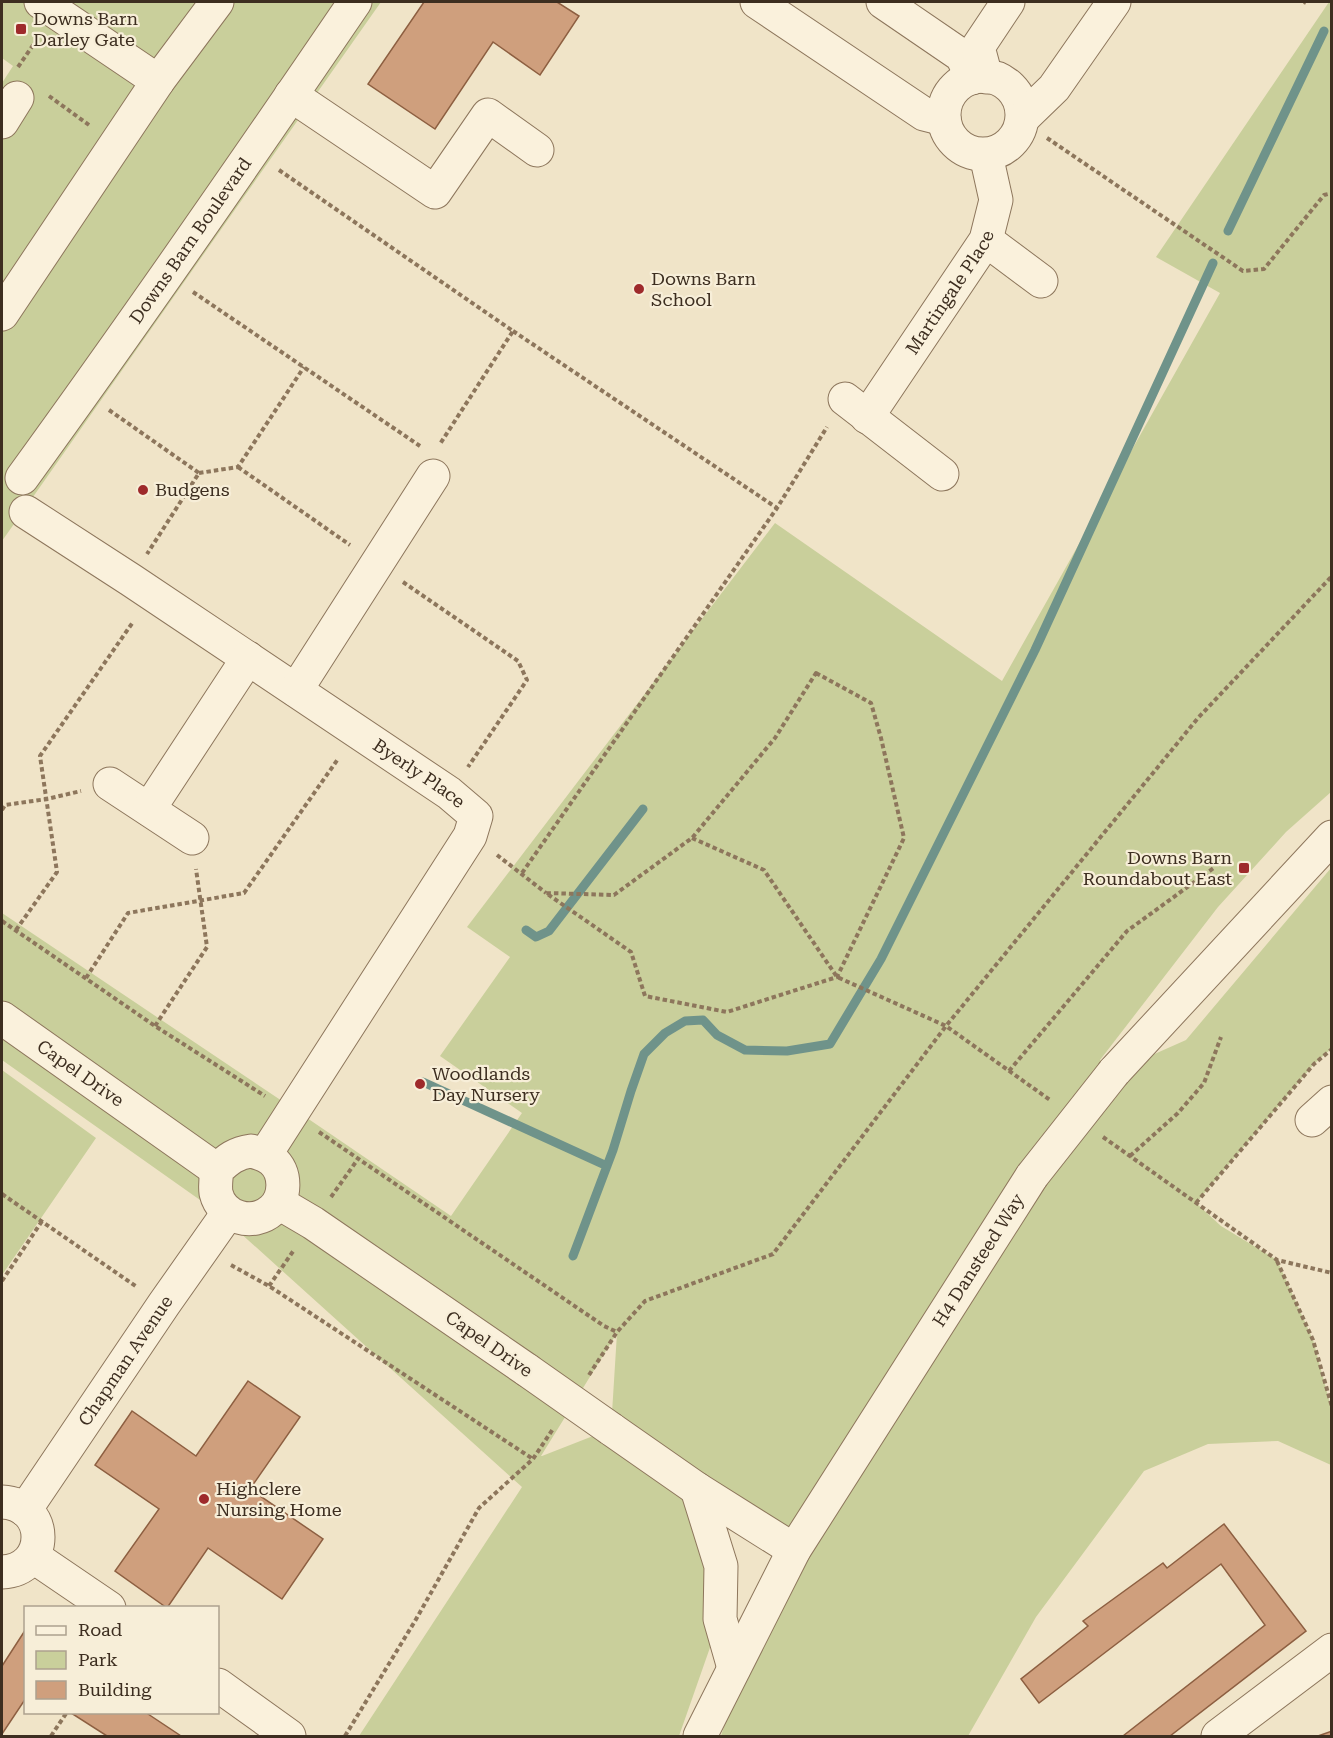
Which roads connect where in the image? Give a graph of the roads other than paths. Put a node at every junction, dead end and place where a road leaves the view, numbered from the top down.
1 (41, 2) edge
2 (217, 2) edge
3 (355, 2) edge
4 (757, 2) edge
5 (883, 2) edge
6 (1008, 2) edge
7 (1114, 2) edge
8 (979, 77) junction
9 (158, 81) junction
10 (291, 95) junction
11 (944, 119) junction
12 (1022, 124) junction
13 (537, 150) dead end
14 (986, 155) junction
15 (986, 240) junction
16 (1041, 281) dead end
17 (2, 314) edge
18 (433, 465) road end
19 (12, 468) edge
20 (942, 474) dead end
21 (14, 516) edge
22 (248, 658) junction
23 (296, 690) junction
24 (110, 784) road end
25 (149, 809) junction
26 (1332, 837) edge
27 (192, 838) road end
28 (2, 1018) edge
29 (265, 1155) junction
30 (217, 1170) junction
31 (279, 1203) junction
32 (228, 1213) junction
33 (697, 1489) junction
34 (13, 1506) edge
35 (794, 1550) junction
36 (34, 1557) junction
37 (2, 1572) edge
38 (106, 1606) edge
39 (1332, 1650) edge
40 (734, 1668) junction
41 (219, 1686) edge
42 (289, 1737) edge
43 (700, 1737) edge
44 (1218, 1737) edge

1 - 9 street
2 - 9 street
3 - 10 street, Downs Barn Boulevard
4 - 11 street
5 - 8 street
6 - 8 street
7 - 12 street
8 - 11 street
8 - 12 street
9 - 17 street
10 - 13 street
10 - 19 street, Downs Barn Boulevard
11 - 14 street
12 - 14 street
14 - 15 street, Martingale Place
15 - 16 street
15 - 20 street, Martingale Place
18 - 23 street
19 - 21 street
21 - 22 street, Byerly Place
22 - 23 street, Byerly Place
22 - 25 street
23 - 29 street, Byerly Place
24 - 25 street
25 - 27 street
26 - 35 street, H4 Dansteed Way, bridge
28 - 30 street, Capel Drive
29 - 30 street
29 - 31 street
30 - 32 street
31 - 32 street
31 - 33 street, Capel Drive, bridge
32 - 34 street, Chapman Avenue
33 - 35 street, Capel Drive
33 - 40 street
34 - 36 street
35 - 40 street, H4 Dansteed Way
36 - 37 street
36 - 38 street
39 - 44 street
40 - 43 street, H4 Dansteed Way
41 - 42 street

